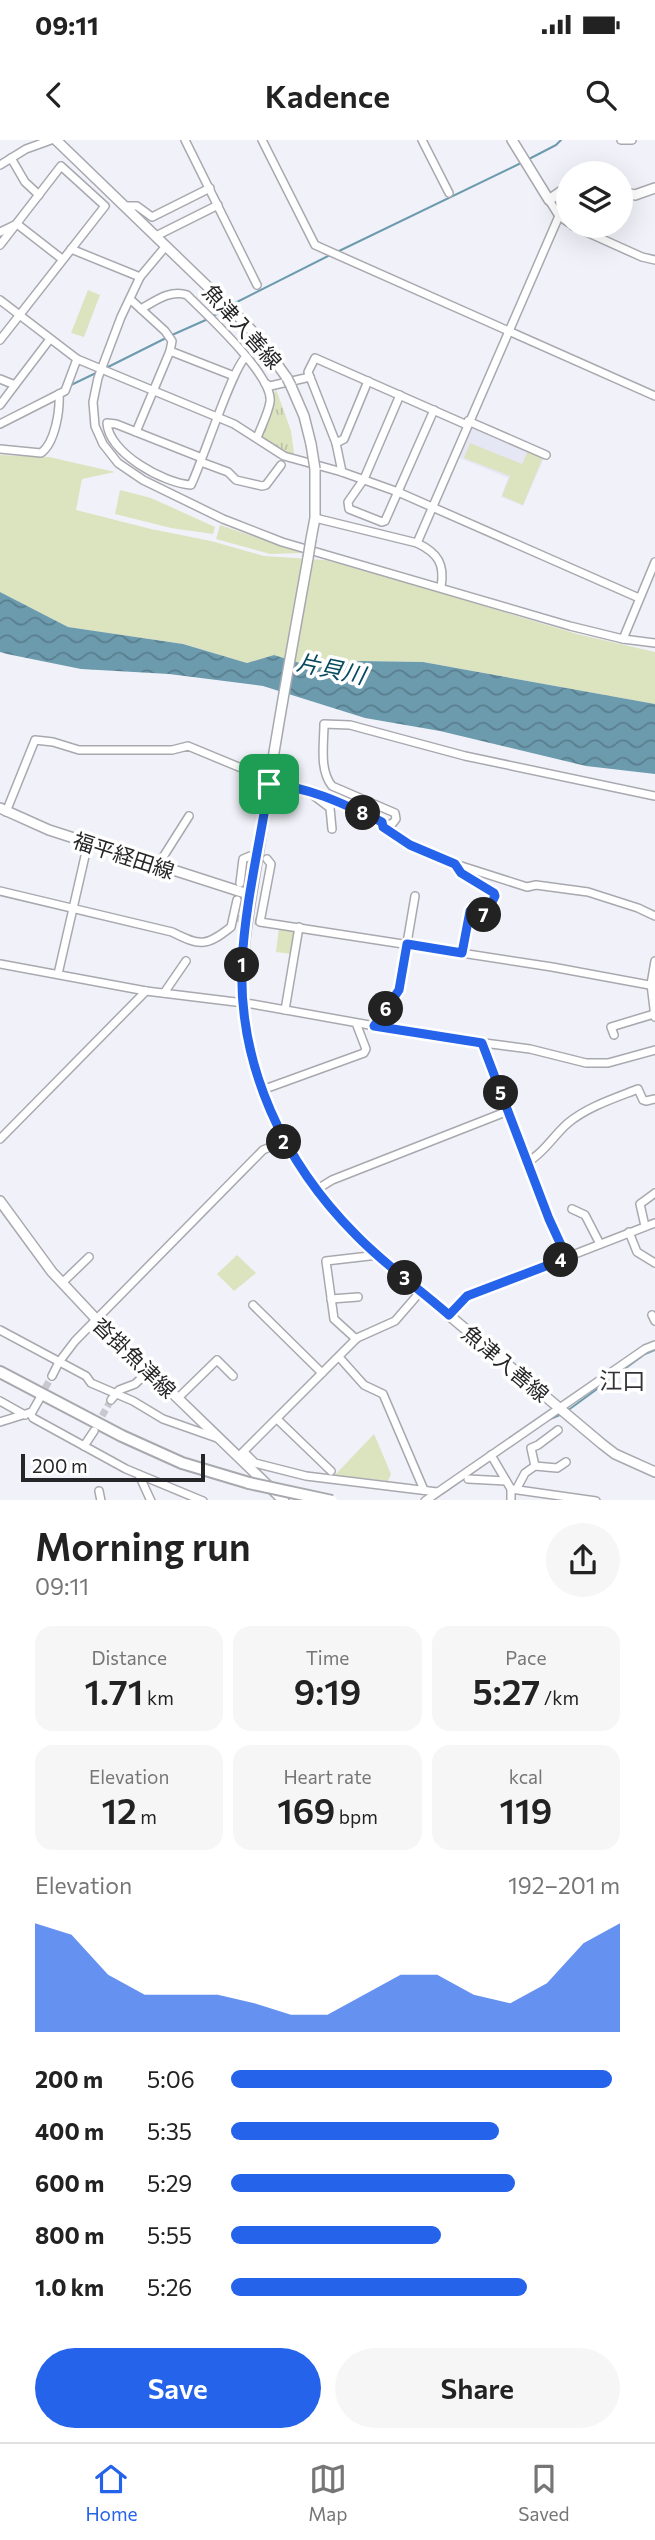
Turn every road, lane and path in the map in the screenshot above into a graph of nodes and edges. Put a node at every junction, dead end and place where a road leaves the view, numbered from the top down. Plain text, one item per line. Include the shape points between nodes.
1 (53, 140) edge
2 (186, 140) edge
3 (262, 140) edge
4 (422, 140) edge
5 (512, 140) edge
6 (621, 140) edge
7 (632, 140) edge
8 (12, 158) junction
9 (0, 165) edge
10 (210, 188) junction
11 (655, 188) edge
12 (449, 193) dead end
13 (39, 195) junction
14 (556, 195) edge
15 (633, 195) edge
16 (549, 200) junction
17 (218, 205) junction
18 (124, 206) junction
19 (556, 211) edge
20 (556, 223) edge
21 (17, 224) junction
22 (0, 232) edge
23 (156, 236) junction
24 (601, 238) edge
25 (0, 245) edge
26 (166, 246) junction
27 (71, 249) junction
28 (62, 258) junction
29 (655, 260) edge
30 (140, 277) junction
31 (257, 285) dead end
32 (130, 299) junction
33 (0, 300) edge
34 (141, 309) junction
35 (19, 314) junction
36 (508, 330) junction
37 (50, 339) junction
38 (0, 340) edge
39 (170, 351) junction
40 (246, 357) junction
41 (77, 359) junction
42 (100, 370) junction
43 (234, 376) junction
44 (310, 377) junction
45 (0, 379) edge
46 (368, 382) junction
47 (264, 383) junction
48 (15, 385) junction
49 (152, 391) junction
50 (59, 394) junction
51 (400, 395) junction
52 (655, 396) edge
53 (0, 405) edge
54 (434, 410) junction
55 (219, 419) junction
56 (468, 423) junction
57 (0, 424) edge
58 (136, 432) junction
59 (257, 438) junction
60 (337, 443) junction
61 (0, 449) edge
62 (546, 454) dead end
63 (201, 460) junction
64 (281, 465) dead end
65 (342, 472) junction
66 (363, 479) junction
67 (398, 492) junction
68 (431, 507) junction
69 (315, 519) junction
70 (417, 543) junction
71 (655, 562) edge
72 (441, 587) junction
73 (639, 598) junction
74 (623, 639) junction
75 (655, 643) edge
76 (269, 780) junction
77 (309, 792) junction
78 (655, 796) edge
79 (3, 810) edge
80 (189, 816) dead end
81 (382, 822) junction
82 (332, 829) dead end
83 (88, 843) junction
84 (250, 856) dead end
85 (267, 859) dead end
86 (455, 864) junction
87 (158, 865) junction
88 (240, 883) dead end
89 (0, 891) edge
90 (251, 895) junction
91 (415, 896) dead end
92 (237, 900) dead end
93 (73, 908) junction
94 (655, 916) edge
95 (299, 927) junction
96 (407, 944) junction
97 (462, 953) junction
98 (186, 961) dead end
99 (655, 961) edge
100 (0, 964) edge
101 (58, 974) junction
102 (653, 985) edge
103 (146, 991) junction
104 (164, 993) junction
105 (243, 1004) junction
106 (285, 1010) junction
107 (654, 1015) edge
108 (356, 1023) junction
109 (374, 1026) junction
110 (614, 1035) dead end
111 (482, 1043) junction
112 (655, 1050) edge
113 (262, 1090) junction
114 (655, 1099) edge
115 (508, 1111) junction
116 (0, 1139) edge
117 (284, 1141) junction
118 (528, 1162) junction
119 (316, 1190) junction
120 (655, 1193) edge
121 (0, 1201) edge
122 (572, 1209) dead end
123 (4, 1214) edge
124 (655, 1223) edge
125 (645, 1226) junction
126 (629, 1232) junction
127 (600, 1244) junction
128 (378, 1255) junction
129 (89, 1257) dead end
130 (567, 1258) junction
131 (655, 1263) edge
132 (62, 1283) junction
133 (421, 1291) junction
134 (358, 1297) dead end
135 (331, 1299) junction
136 (253, 1305) dead end
137 (449, 1315) junction
138 (97, 1321) junction
139 (0, 1330) edge
140 (356, 1339) junction
141 (655, 1345) edge
142 (339, 1357) junction
143 (59, 1362) junction
144 (150, 1370) junction
145 (0, 1372) edge
146 (322, 1373) junction
147 (52, 1376) tunnel mouth
148 (233, 1376) dead end
149 (113, 1396) junction
150 (40, 1398) tunnel mouth
151 (178, 1398) junction
152 (0, 1401) edge
153 (559, 1408) junction
154 (27, 1414) junction
155 (277, 1419) junction
156 (0, 1422) edge
157 (558, 1430) dead end
158 (94, 1432) tunnel mouth
159 (522, 1433) junction
160 (220, 1439) junction
161 (84, 1446) junction
162 (531, 1448) junction
163 (241, 1455) junction
164 (491, 1455) junction
165 (566, 1462) dead end
166 (535, 1466) junction
167 (331, 1471) dead end
168 (655, 1472) edge
169 (139, 1475) junction
170 (468, 1479) dead end
171 (511, 1486) junction
172 (424, 1490) junction
173 (99, 1491) dead end
174 (437, 1492) junction
175 (101, 1500) edge
176 (151, 1500) edge
177 (203, 1500) edge
178 (284, 1500) edge
179 (332, 1500) edge
180 (425, 1500) edge
181 (511, 1500) edge
182 (596, 1500) edge

1 - 8 street
1 - 18 main road, 魚津入善線
2 - 10 street
3 - 36 street via 315,245
4 - 12 street
5 - 16 main road
6 - 7 street
8 - 9 street
8 - 13 street via 25,182
10 - 17 street
10 - 18 street via 152,217 137,206
11 - 15 main road
13 - 21 street
13 - 27 street via 61,166 105,206
14 - 16 main road
16 - 19 street
17 - 23 street
17 - 31 street
18 - 23 main road, 魚津入善線
20 - 36 street
21 - 22 street
21 - 25 street
21 - 28 street
23 - 26 main road, 魚津入善線
24 - 29 street
26 - 30 street
26 - 69 main road, 魚津入善線, bridge via 236,313 289,382 311,444
27 - 28 street
27 - 30 street
28 - 35 street
30 - 32 street
32 - 34 street
32 - 42 street
33 - 35 street
34 - 39 street via 172,341
34 - 40 street via 172,293 187,296
35 - 37 street
35 - 38 street
36 - 52 street
36 - 56 street
37 - 41 street
37 - 48 street
39 - 43 street
39 - 49 street
40 - 43 street
40 - 47 street
41 - 42 street
41 - 50 street via 65,391
42 - 49 street
42 - 72 street via 93,402 95,426 118,463 143,480 251,531
43 - 55 street
44 - 46 street via 315,358
44 - 47 street via 270,386
44 - 60 street
45 - 48 street
46 - 51 street
46 - 60 street via 344,439
47 - 59 street via 270,401
48 - 53 street
49 - 55 street
49 - 58 street
50 - 57 street
50 - 61 street via 60,407 47,448 41,453
51 - 54 street
51 - 66 street
54 - 56 street
54 - 67 street
55 - 59 street
55 - 63 street
56 - 62 street
56 - 68 street
58 - 63 street
58 - 63 street via 107,423 124,455 180,484 191,485
59 - 65 street via 284,457
60 - 65 street
63 - 64 street via 236,480 262,486
65 - 66 street
66 - 67 street
66 - 67 street via 348,502 349,509 382,522
67 - 68 street
68 - 70 street
68 - 73 street
69 - 70 street
69 - 76 main road, 魚津入善線, bridge
70 - 72 street via 439,558 444,573
71 - 73 street
72 - 74 street
73 - 74 street
74 - 75 street
76 - 77 street
76 - 79 street via 188,746 79,750 35,740
76 - 90 main road, 魚津入善線
77 - 81 street
77 - 82 street via 330,808
78 - 81 street via 465,756 350,725 324,724 328,781 395,813 393,823
79 - 83 main road, 福平経田線
80 - 87 street
81 - 86 street via 395,838
83 - 87 main road, 福平経田線
83 - 93 street
84 - 88 street via 243,859
85 - 95 street via 271,863 260,922
86 - 94 street via 527,887 588,892
86 - 97 street via 495,896 485,916 470,911
87 - 90 main road, 福平経田線
89 - 93 street
90 - 105 main road, 魚津入善線 via 242,963
91 - 96 street
92 - 93 street via 231,927 206,942 194,943 172,932
93 - 101 street
95 - 96 street
95 - 106 street
96 - 97 street
96 - 109 street via 399,990
97 - 102 street
98 - 104 street
99 - 102 street
100 - 101 street
101 - 103 street
102 - 107 street
103 - 104 street
103 - 116 street
104 - 105 street
105 - 106 street
105 - 113 main road, 魚津入善線
106 - 108 street
107 - 110 street via 611,1027
108 - 109 street
108 - 113 street via 364,1053
109 - 111 street
111 - 112 street via 586,1063 608,1063
111 - 115 street
113 - 117 main road, 魚津入善線
114 - 118 street via 643,1100 638,1088 602,1103 569,1122
115 - 118 street
115 - 119 street
117 - 119 main road, 魚津入善線
117 - 138 street via 263,1150
118 - 130 street
119 - 128 main road, 魚津入善線
120 - 125 street via 640,1204
121 - 123 main road, 沓掛魚津線
122 - 127 street via 585,1215
123 - 132 main road, 沓掛魚津線
124 - 125 street
125 - 126 street
126 - 127 street
126 - 131 street via 635,1249
127 - 130 street
128 - 133 main road, 魚津入善線
128 - 135 street via 326,1261
129 - 132 street
130 - 137 street via 467,1296
132 - 138 main road, 沓掛魚津線
133 - 137 main road, 魚津入善線
133 - 140 street via 395,1321
134 - 135 street
135 - 140 street via 334,1319
136 - 146 street
137 - 153 main road, 魚津入善線
138 - 143 street
138 - 144 main road, 沓掛魚津線
139 - 143 street
140 - 142 street
141 - 153 street
142 - 146 street
142 - 172 street via 364,1385 383,1394
143 - 147 street
143 - 149 street
144 - 149 street
144 - 151 main road, 沓掛魚津線
145 - 179 highway, bridge via 182,1463 248,1483
146 - 155 street
148 - 151 street via 217,1360
149 - 160 street
150 - 154 street
151 - 160 main road, 沓掛魚津線
152 - 154 street
153 - 159 street
153 - 168 main road, 魚津入善線 via 615,1454
154 - 156 street
154 - 161 street
155 - 163 street
155 - 167 street
157 - 162 street
158 - 161 street
159 - 162 street
159 - 164 street
160 - 163 main road, 沓掛魚津線
161 - 169 street
162 - 166 street
163 - 172 street via 306,1476
163 - 178 main road, 沓掛魚津線
164 - 171 street
164 - 174 street
165 - 166 street via 557,1468
166 - 171 street
169 - 176 street
169 - 177 street
170 - 171 street
171 - 181 street
171 - 182 street
172 - 174 street
173 - 175 street
174 - 180 street

